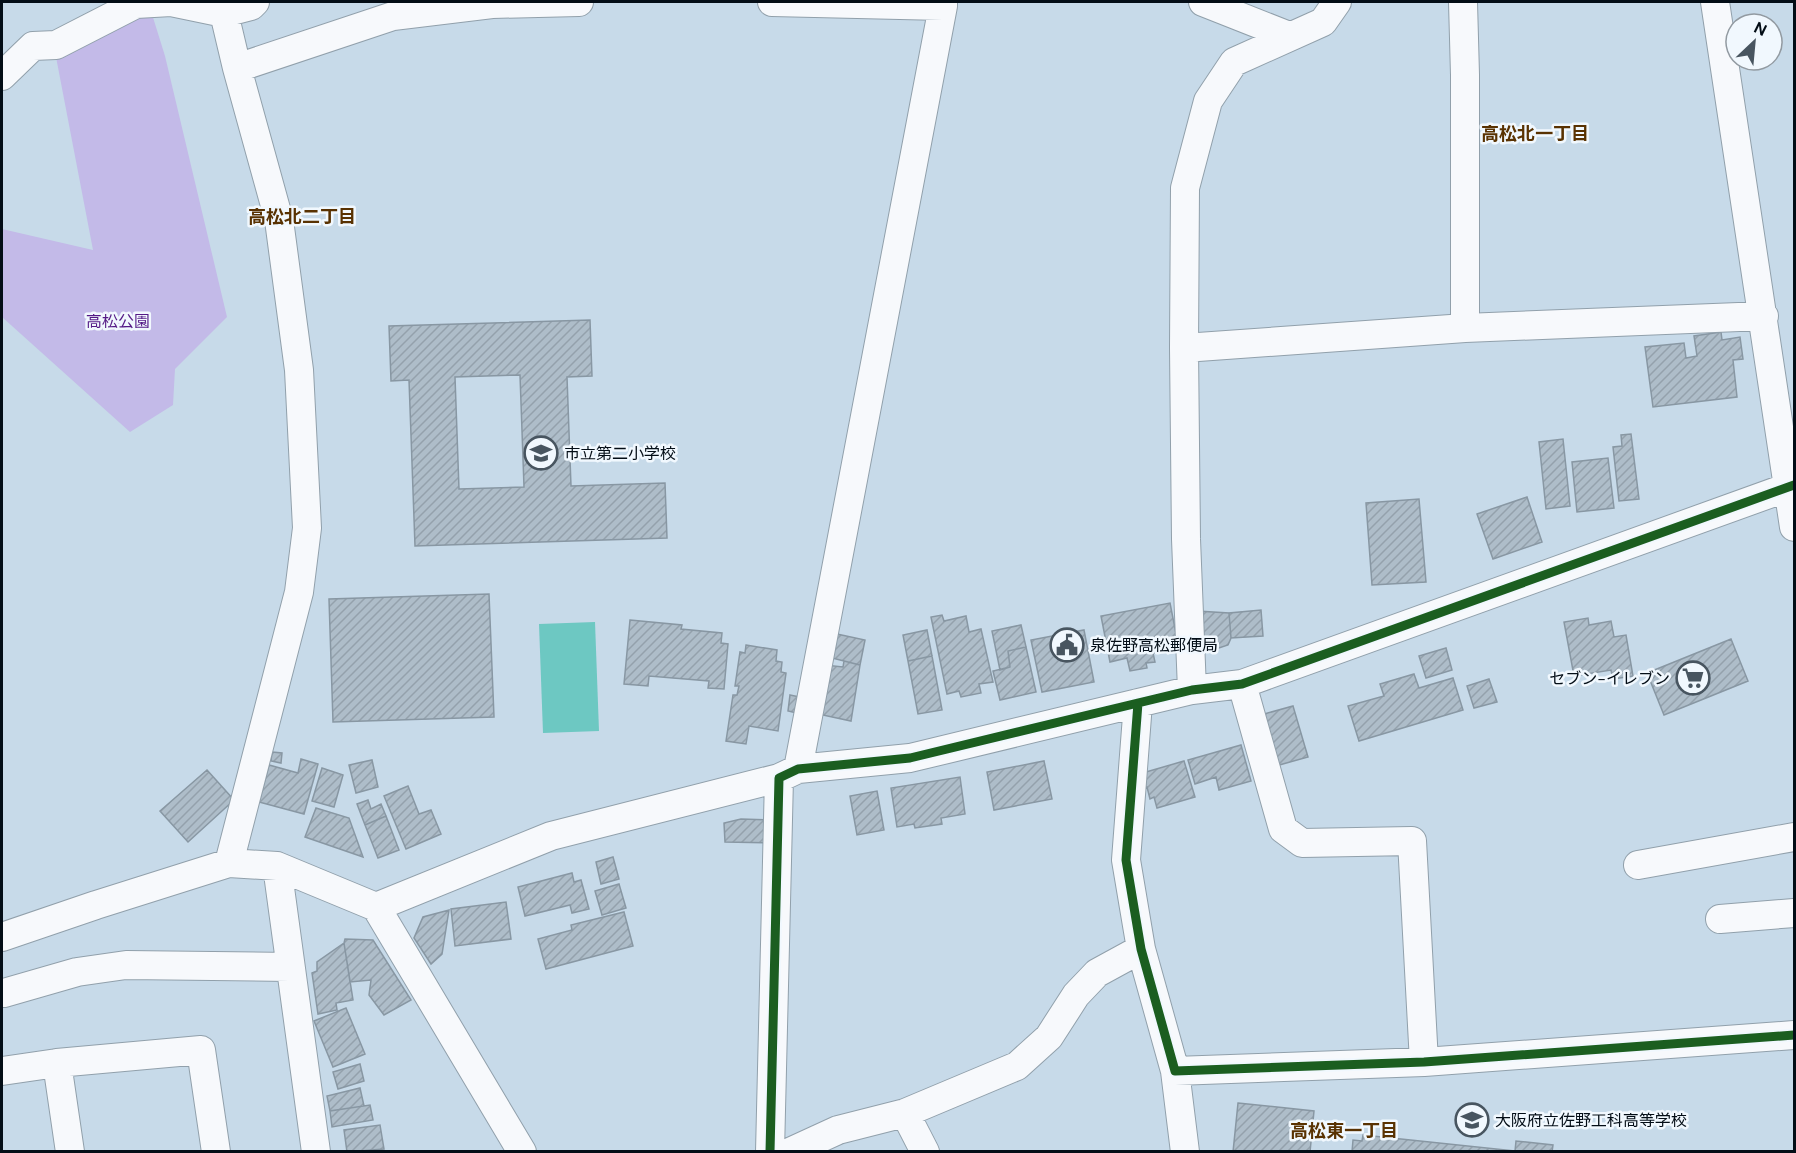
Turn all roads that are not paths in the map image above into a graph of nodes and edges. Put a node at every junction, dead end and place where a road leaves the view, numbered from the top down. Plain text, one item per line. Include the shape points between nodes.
1 (255, 2) edge
2 (579, 2) edge
3 (772, 2) edge
4 (1203, 2) edge
5 (1337, 2) edge
6 (1463, 2) edge
7 (1715, 2) edge
8 (943, 4) edge
9 (224, 13) junction
10 (1289, 36) junction
11 (237, 68) junction
12 (2, 76) edge
13 (1764, 316) junction
14 (1465, 328) junction
15 (1184, 348) junction
16 (1791, 485) edge
17 (1794, 527) edge
18 (1242, 684) junction
19 (1192, 690) junction
20 (1138, 704) junction
21 (789, 773) junction
22 (1794, 837) edge
23 (229, 863) junction
24 (1638, 865) dead end
25 (277, 866) junction
26 (376, 907) junction
27 (1794, 913) edge
28 (1720, 919) dead end
29 (2, 937) edge
30 (1141, 949) junction
31 (290, 967) junction
32 (4, 993) dead end
33 (1794, 1035) edge
34 (1424, 1062) junction
35 (57, 1063) junction
36 (2, 1071) edge
37 (1175, 1071) junction
38 (905, 1113) junction
39 (70, 1152) edge
40 (216, 1152) edge
41 (316, 1152) edge
42 (522, 1152) edge
43 (770, 1152) edge
44 (790, 1152) edge
45 (925, 1152) edge
46 (1185, 1152) edge

1 - 9 street
2 - 11 street via 492,4 393,16
3 - 8 street
4 - 10 street
5 - 10 street via 1323,22
6 - 14 street
7 - 13 street
8 - 21 street
9 - 11 street
9 - 12 street via 171,2 136,4 56,45 33,46
10 - 15 street via 1234,62 1208,101 1185,188
11 - 23 street via 279,220 299,370 307,528 299,592
13 - 14 street
13 - 16 street
14 - 15 street
15 - 19 street
16 - 17 street
16 - 18 street
18 - 19 street
18 - 34 street via 1283,829 1302,843 1412,841
19 - 20 street
20 - 21 street via 910,758
20 - 30 street via 1126,860
21 - 26 street via 551,836
21 - 43 street
22 - 24 street
23 - 25 street
23 - 29 street
25 - 26 street
25 - 31 street
26 - 42 street
27 - 28 street
30 - 37 street
30 - 38 street via 1097,974 1076,995 1049,1037 1017,1066
31 - 32 street via 126,965 77,972
31 - 41 street
33 - 34 street
34 - 37 street
35 - 36 street
35 - 39 street
35 - 40 street via 201,1050
37 - 46 street
38 - 44 street via 838,1130
38 - 45 street

